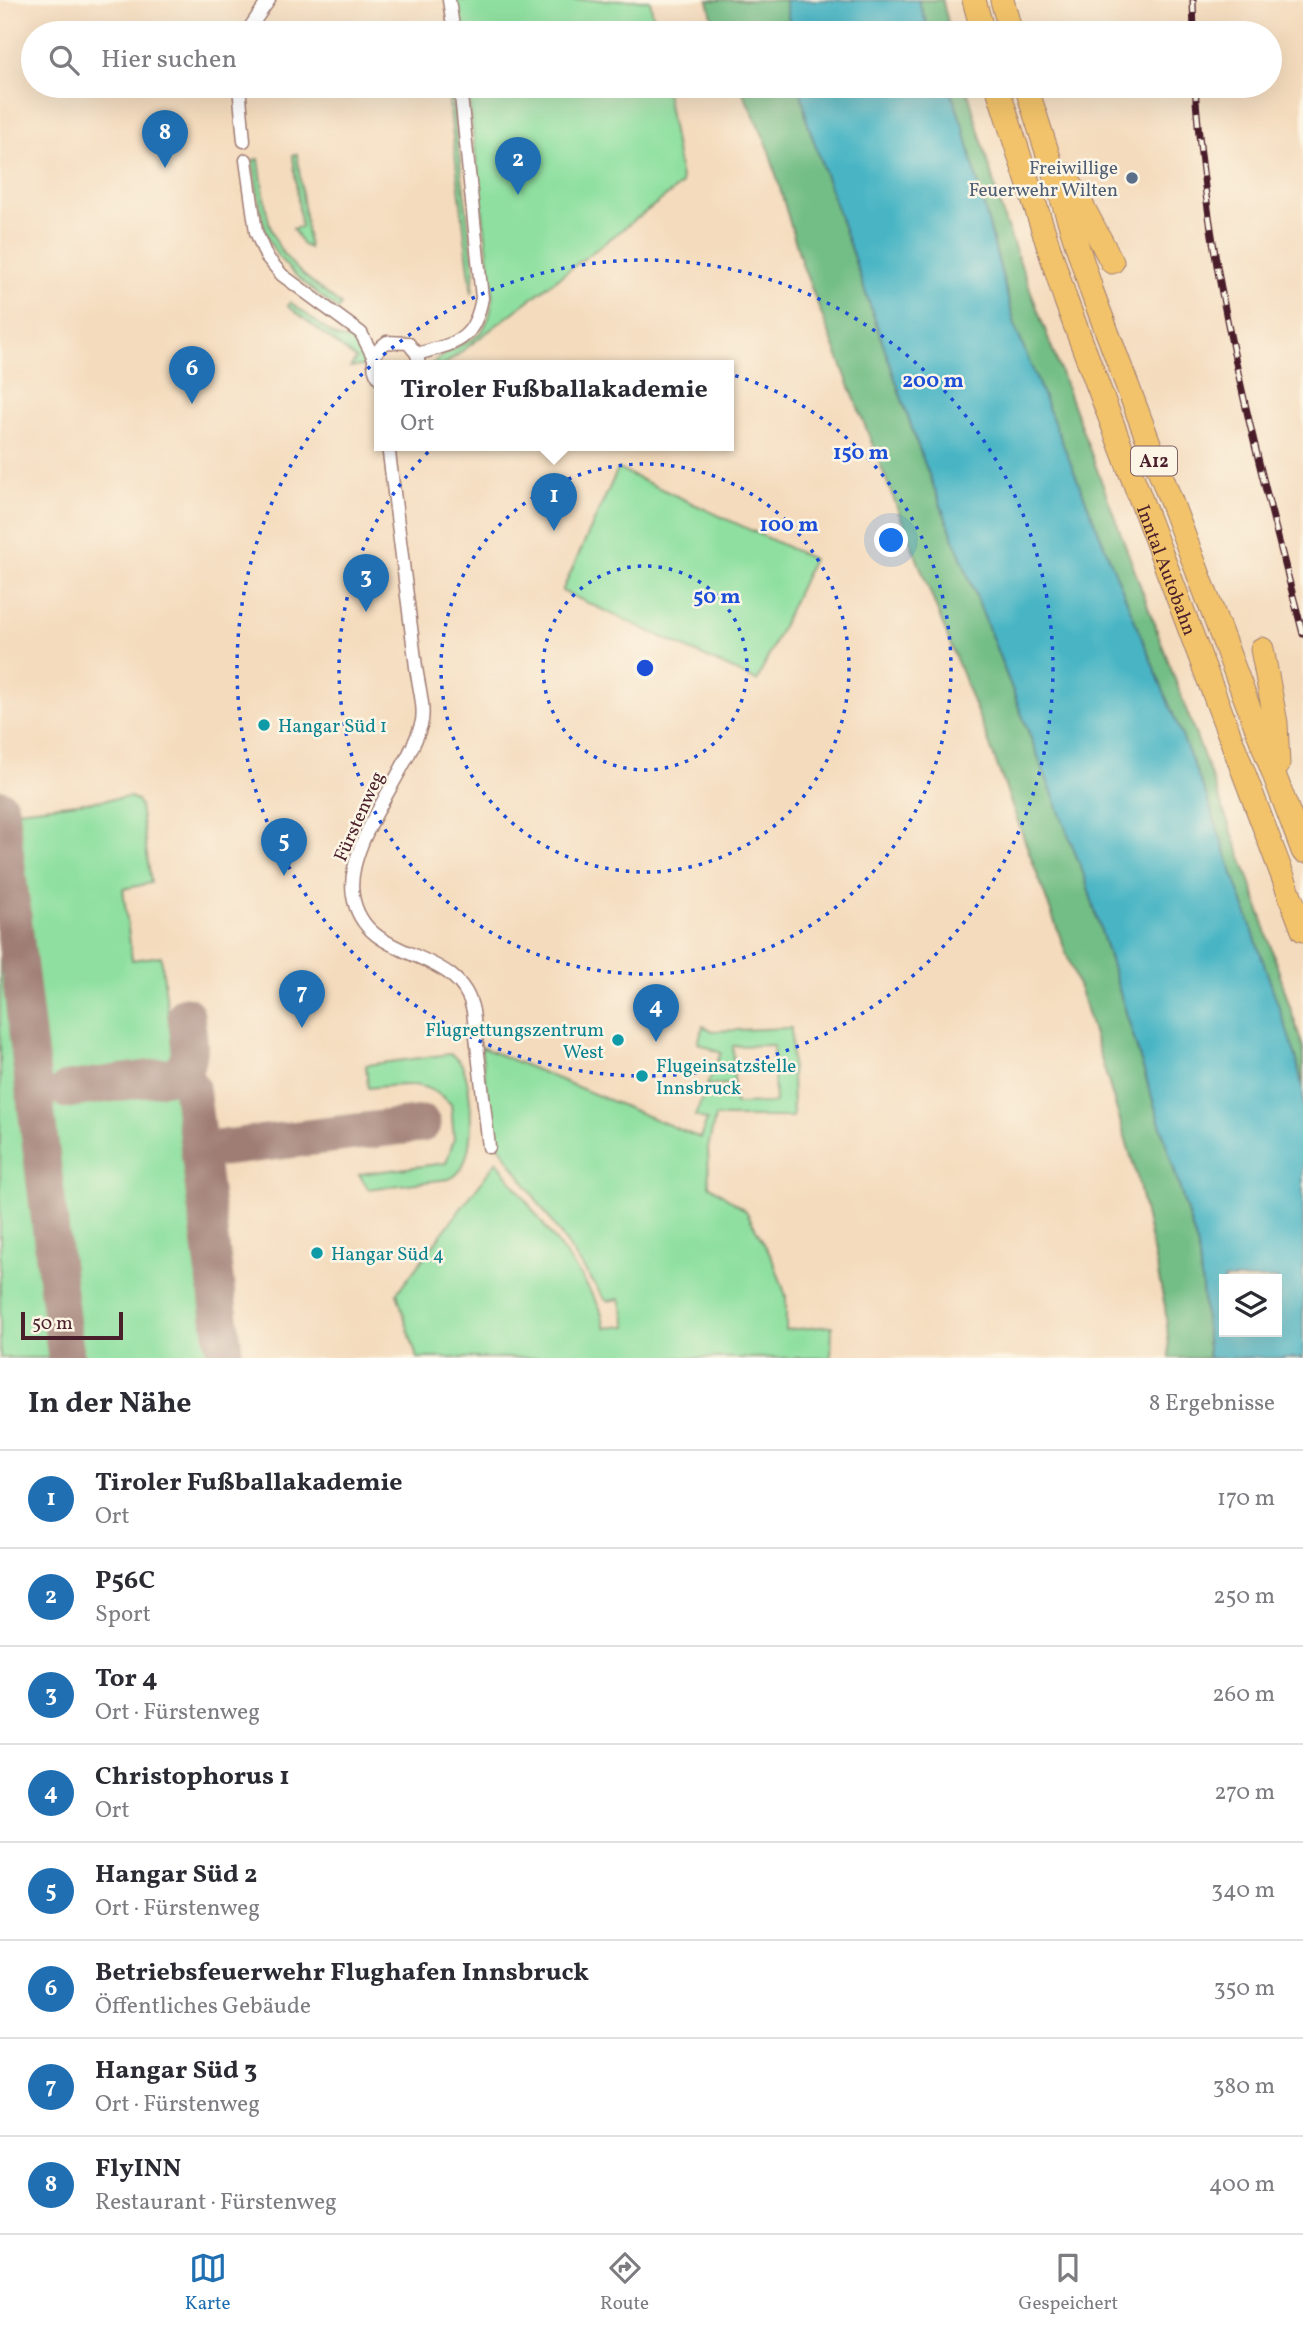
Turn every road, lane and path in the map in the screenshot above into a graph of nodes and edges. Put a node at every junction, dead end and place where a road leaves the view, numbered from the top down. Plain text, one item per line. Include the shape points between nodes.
1 (269, 0) edge
2 (449, 0) edge
3 (974, 0) edge
4 (1002, 0) edge
5 (254, 21) edge
6 (452, 21) edge
7 (980, 21) edge
8 (1008, 21) edge
9 (240, 98) edge
10 (461, 98) edge
11 (1001, 98) edge
12 (1029, 98) edge
13 (1038, 131) junction
14 (244, 141) dead end
15 (246, 160) dead end
16 (1112, 262) dead end
17 (374, 358) joint
18 (418, 360) edge
19 (389, 451) edge
20 (1262, 649) dead end
21 (1280, 788) junction
22 (1303, 851) edge
23 (1303, 930) edge
24 (489, 1147) dead end

1 - 5 street
2 - 6 street
3 - 7 highway
4 - 8 highway
9 - 14 street
10 - 18 street via 482,298 468,334
11 - 23 highway, Inntal Autobahn / A12 via 1066,300
12 - 13 highway, Inntal Autobahn / A12
13 - 16 highway via 1059,161
13 - 21 highway, Inntal Autobahn / A12 via 1106,332
15 - 17 street via 256,232 266,256 282,275 361,333
17 - 18 street via 381,346 393,340 408,343
19 - 24 street, Fürstenweg via 422,723 355,861 352,892 369,932 449,973 468,997
20 - 21 highway via 1276,723
21 - 22 highway, Inntal Autobahn / A12

